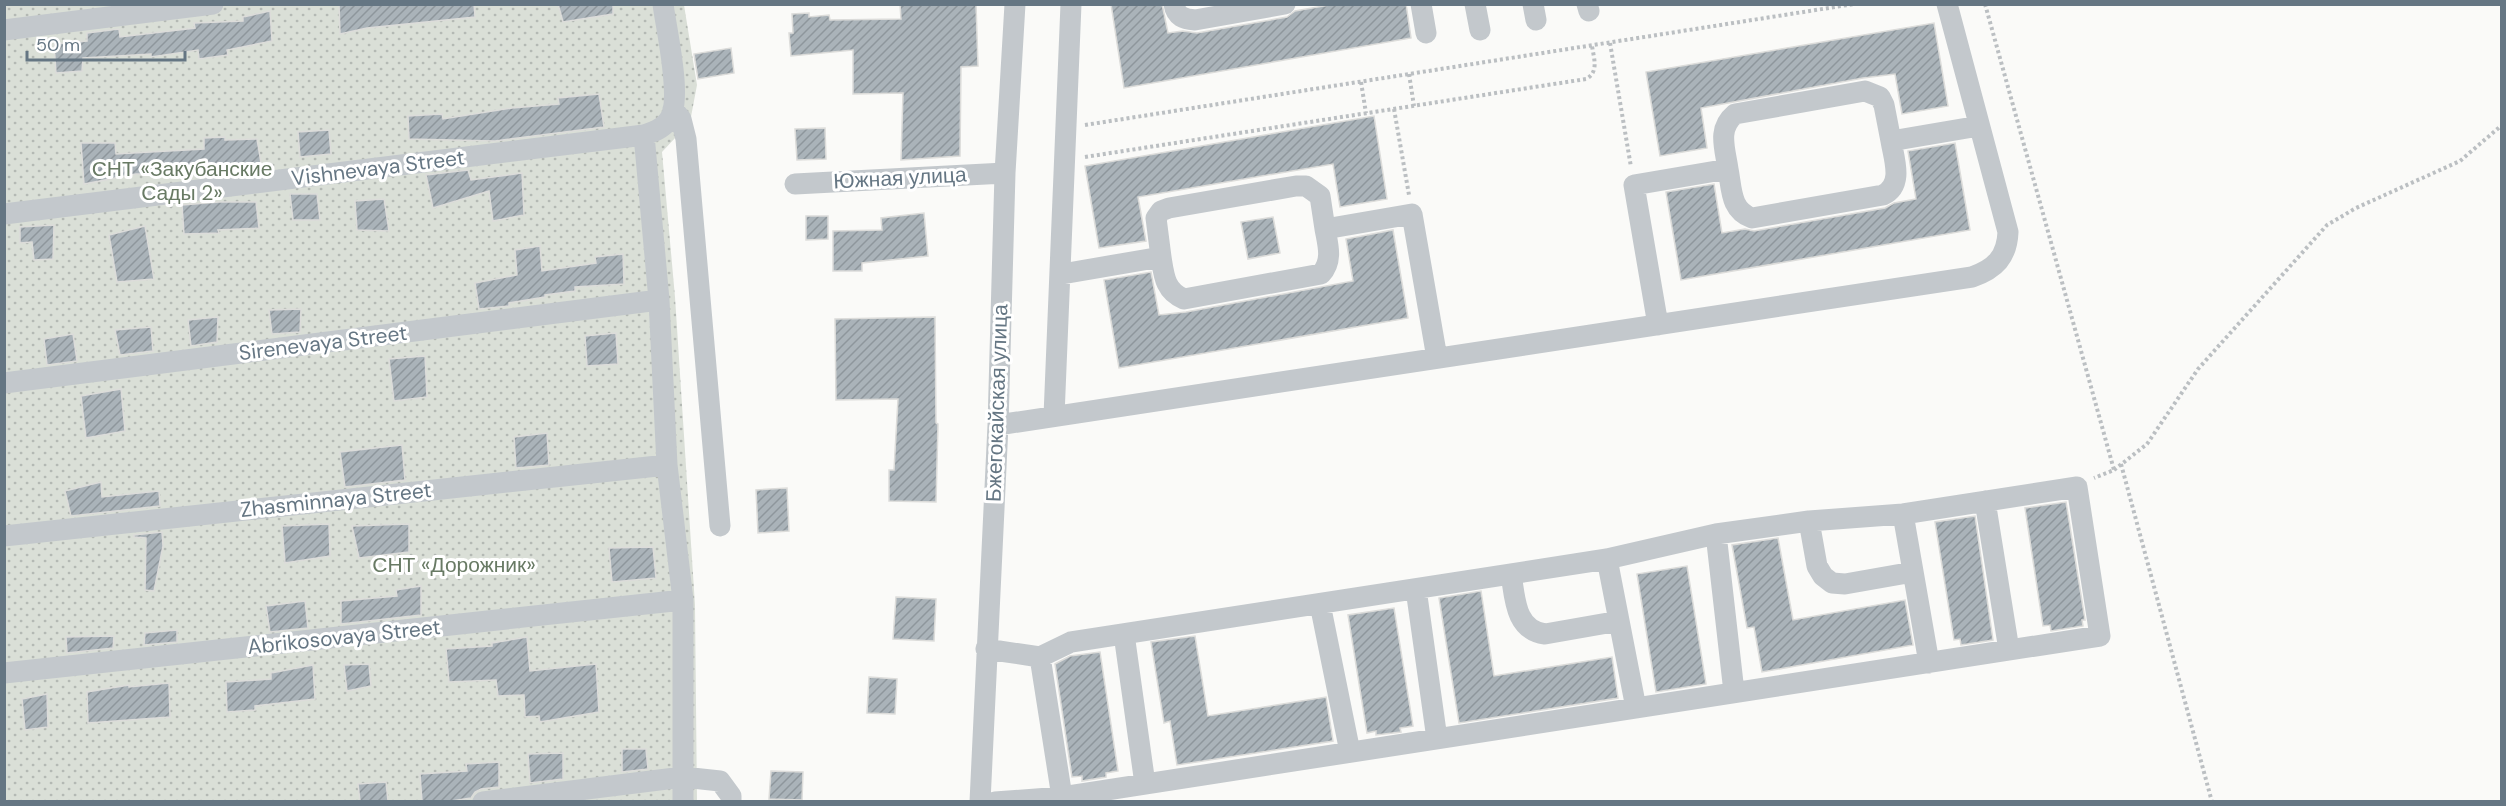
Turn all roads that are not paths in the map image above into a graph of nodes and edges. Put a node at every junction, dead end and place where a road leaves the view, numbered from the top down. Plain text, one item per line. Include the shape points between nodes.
1 (213, 4) edge
2 (663, 4) edge
3 (1015, 4) edge
4 (1071, 4) edge
5 (1174, 4) edge
6 (1285, 4) edge
7 (1421, 4) edge
8 (1475, 4) edge
9 (1947, 4) edge
10 (4, 30) edge
11 (1480, 30) dead end
12 (1426, 33) dead end
13 (673, 109) junction
14 (1979, 126) junction
15 (644, 135) junction
16 (1891, 141) junction
17 (1728, 169) junction
18 (1005, 173) junction
19 (795, 184) dead end
20 (4, 214) edge
21 (1325, 229) junction
22 (1161, 257) junction
23 (1062, 274) junction
24 (650, 301) junction
25 (1658, 325) junction
26 (1437, 358) junction
27 (4, 383) edge
28 (1054, 416) junction
29 (998, 425) junction
30 (667, 465) junction
31 (1985, 501) junction
32 (1903, 514) junction
33 (1809, 521) junction
34 (720, 525) dead end
35 (1716, 534) junction
36 (4, 536) edge
37 (1607, 559) junction
38 (1913, 572) junction
39 (1511, 574) junction
40 (1416, 589) junction
41 (683, 600) junction
42 (1320, 604) junction
43 (1619, 621) junction
44 (1124, 634) junction
45 (986, 649) junction
46 (2009, 650) junction
47 (1040, 657) junction
48 (1929, 663) junction
49 (4, 674) edge
50 (1734, 692) junction
51 (1636, 708) junction
52 (1437, 739) junction
53 (1350, 752) junction
54 (683, 777) junction
55 (1145, 784) junction
56 (1062, 797) junction
57 (483, 801) edge
58 (683, 801) edge
59 (731, 801) edge
60 (980, 801) edge
61 (995, 801) edge

1 - 10 street
2 - 13 street via 676,94
3 - 18 street, Бжегокайская улица
4 - 23 street
5 - 6 street via 1178,15 1195,20
7 - 12 street
8 - 11 street
9 - 14 street
13 - 15 street via 670,120 660,129
13 - 34 street via 681,119 686,139
14 - 16 street
14 - 25 street via 2007,232 2005,252 1988,271 1972,277
15 - 20 street, Vishnevaya Street
15 - 24 street
16 - 17 street via 1896,174 1890,191 1752,218 1738,210 1734,202
16 - 17 street via 1880,97 1865,91 1735,114 1727,120 1722,133
17 - 25 street via 1634,185
18 - 19 street, Южная улица
18 - 29 street, Бжегокайская улица
21 - 22 street via 1329,252 1327,267 1321,274 1184,299 1169,290
21 - 22 street via 1320,196 1306,186 1296,186 1161,211 1156,218
21 - 26 street via 1412,214
22 - 23 street
23 - 28 street
24 - 27 street, Sirenevaya Street
24 - 30 street
25 - 26 street
26 - 28 street
28 - 29 street
29 - 45 street, Бжегокайская улица
30 - 36 street, Zhasminnaya Street
30 - 41 street
31 - 32 street
31 - 46 street
31 - 46 street via 2077,487 2100,636
32 - 33 street
32 - 38 street
33 - 35 street
33 - 38 street via 1817,566 1832,583
35 - 37 street
35 - 50 street
37 - 39 street
37 - 43 street
38 - 48 street
39 - 40 street
39 - 43 street via 1519,615 1535,633
40 - 42 street
40 - 52 street
41 - 49 street, Abrikosovaya Street
41 - 54 street
42 - 44 street
42 - 53 street
43 - 51 street
44 - 47 street via 1071,642
44 - 55 street
45 - 47 street
45 - 60 street, Бжегокайская улица
46 - 48 street
47 - 56 street
48 - 50 street
50 - 51 street
51 - 52 street
52 - 53 street
53 - 55 street
54 - 57 street
54 - 58 street
54 - 59 street via 720,781
55 - 56 street
56 - 61 street

